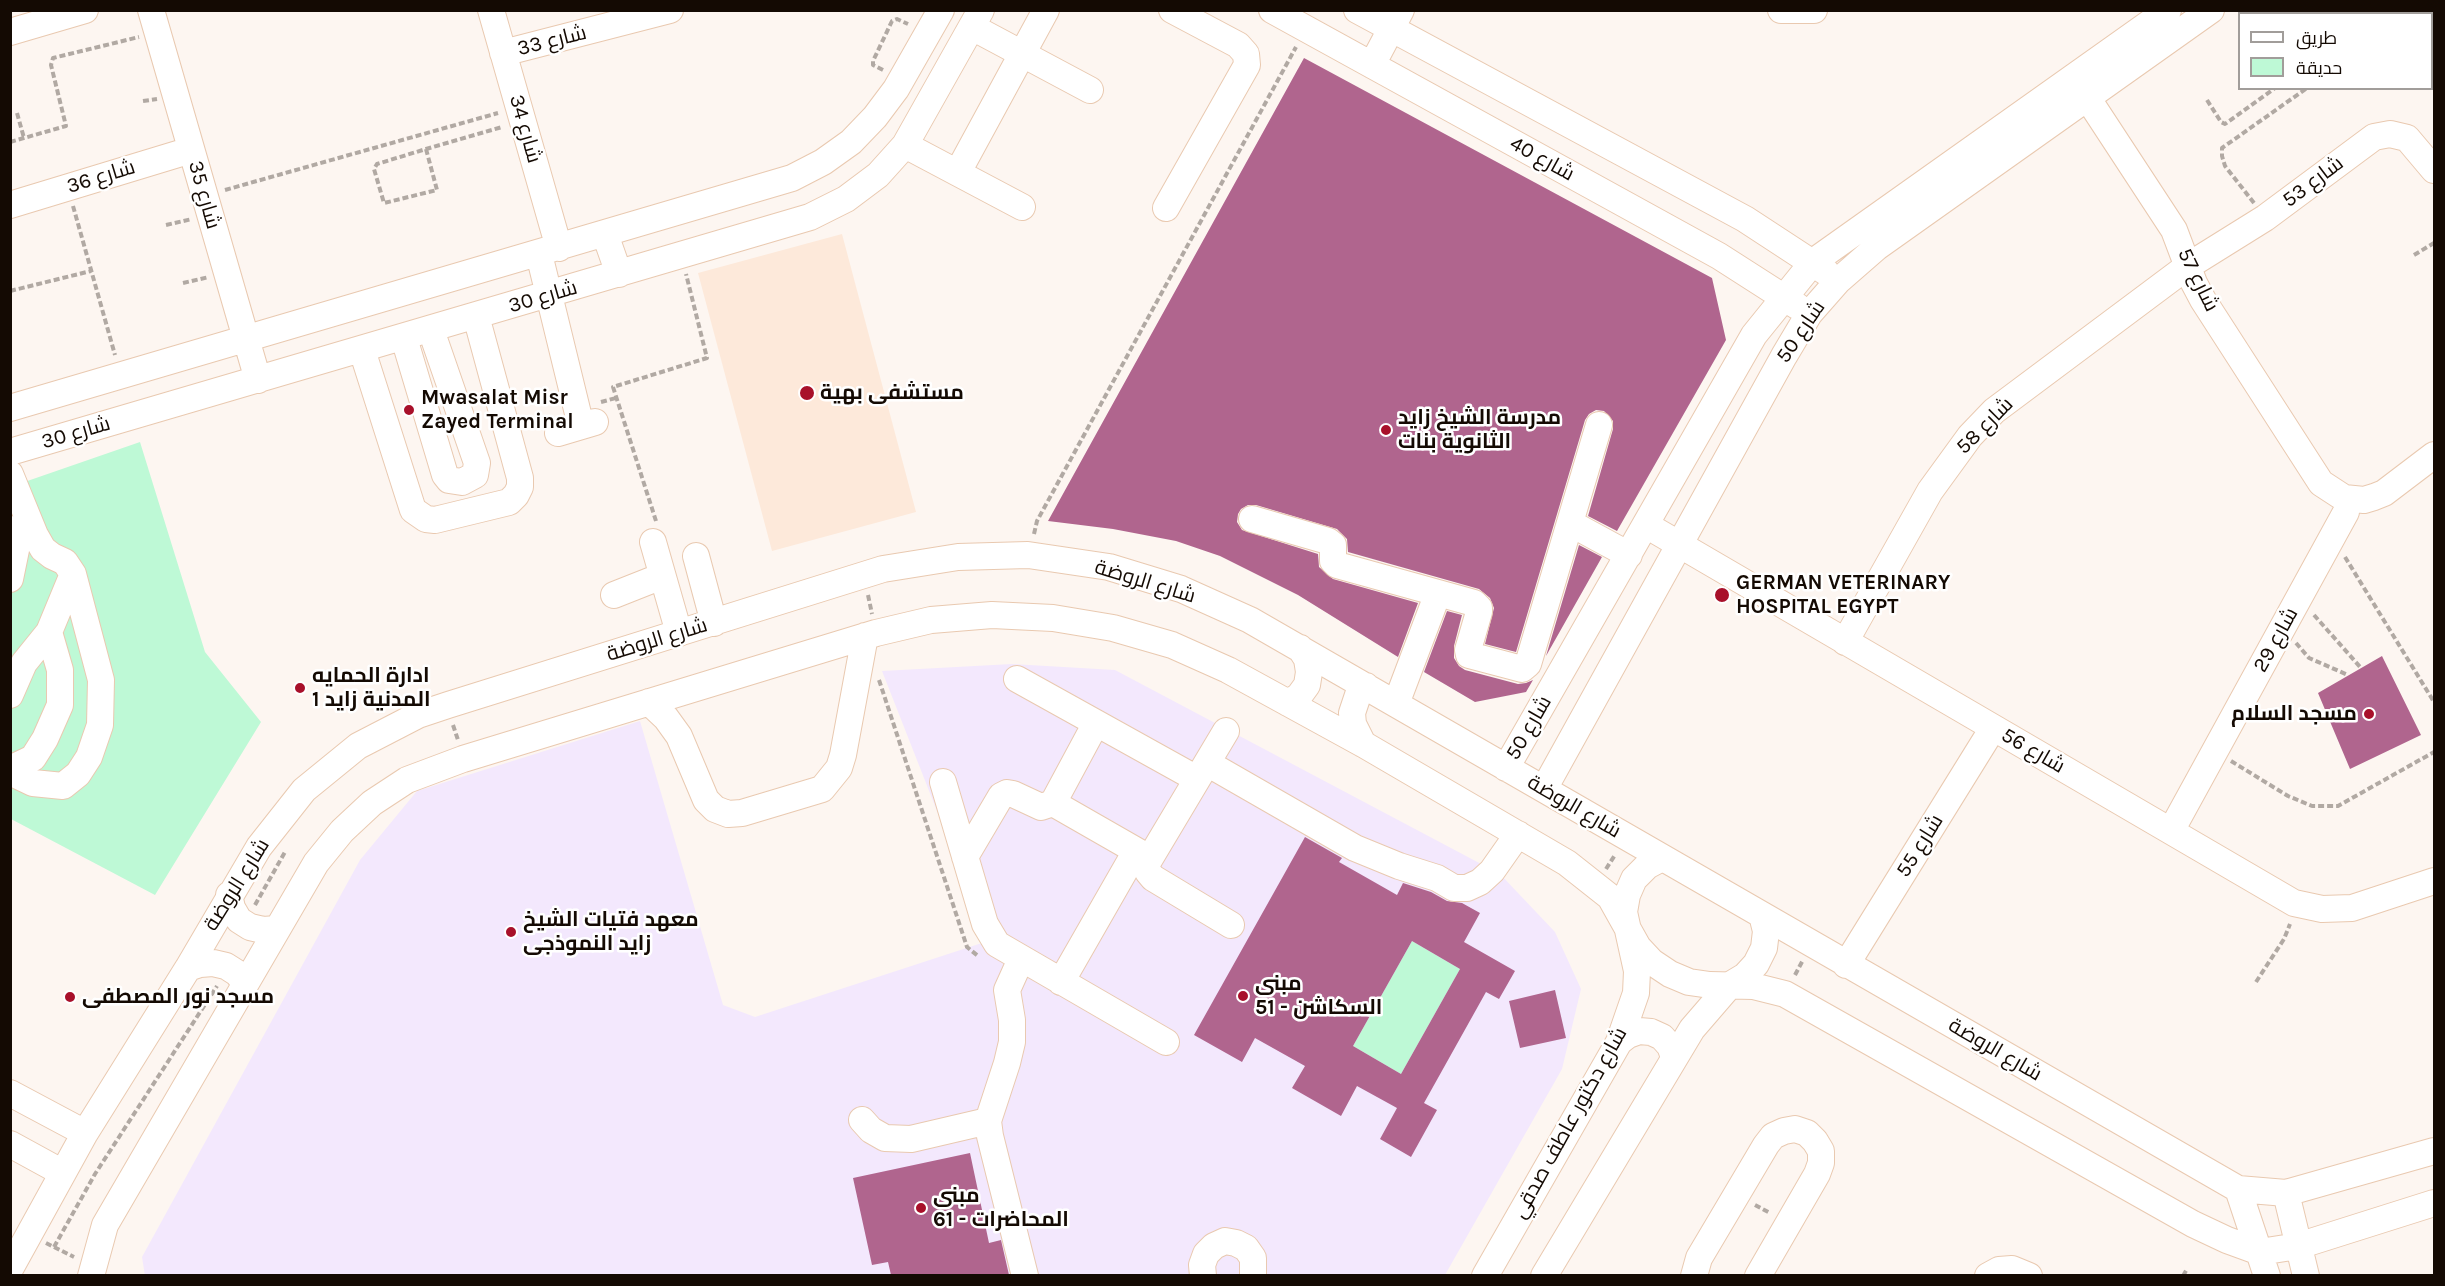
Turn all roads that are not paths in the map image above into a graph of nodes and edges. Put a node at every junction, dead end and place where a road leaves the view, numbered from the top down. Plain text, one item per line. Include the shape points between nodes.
1 (85, 10) edge
2 (491, 10) edge
3 (670, 10) edge
4 (1046, 10) edge
5 (1172, 10) edge
6 (1272, 10) edge
7 (1357, 10) edge
8 (1781, 10) edge
9 (1814, 10) edge
10 (2169, 10) edge
11 (2211, 10) edge
12 (48, 16) edge
13 (977, 19) edge
14 (1396, 20) edge
15 (934, 21) edge
16 (154, 22) edge
17 (10, 32) edge
18 (503, 53) junction
19 (1023, 53) junction
20 (1372, 65) junction
21 (2074, 77) junction
22 (1090, 90) dead end
23 (2088, 98) junction
24 (905, 145) junction
25 (191, 150) junction
26 (2434, 170) edge
27 (958, 172) junction
28 (10, 205) edge
29 (1022, 207) dead end
30 (1166, 208) dead end
31 (605, 234) junction
32 (549, 251) junction
33 (1813, 262) junction
34 (2188, 266) junction
35 (619, 274) junction
36 (1838, 281) junction
37 (550, 295) junction
38 (1784, 297) junction
39 (1809, 314) junction
40 (476, 316) junction
41 (431, 330) junction
42 (245, 338) junction
43 (404, 338) junction
44 (362, 350) junction
45 (448, 379) junction
46 (258, 380) junction
47 (419, 389) junction
48 (10, 408) edge
49 (1599, 425) dead end
50 (578, 427) dead end
51 (10, 452) edge
52 (2434, 455) edge
53 (2434, 467) edge
54 (10, 474) edge
55 (2321, 483) junction
56 (2346, 512) junction
57 (1252, 519) dead end
58 (1570, 523) junction
59 (1647, 525) junction
60 (10, 529) edge
61 (652, 542) road end
62 (1679, 544) junction
63 (1629, 555) junction
64 (696, 556) dead end
65 (73, 574) junction
66 (662, 576) junction
67 (10, 579) edge
68 (1438, 593) junction
69 (614, 596) dead end
70 (714, 622) junction
71 (50, 632) junction
72 (679, 633) junction
73 (871, 634) junction
74 (1845, 642) junction
75 (1300, 648) junction
76 (1017, 679) dead end
77 (1366, 686) junction
78 (60, 689) junction
79 (10, 695) edge
80 (650, 702) junction
81 (1288, 703) junction
82 (1396, 704) junction
83 (1096, 723) junction
84 (100, 725) junction
85 (1993, 728) junction
86 (1226, 731) dead end
87 (1363, 744) junction
88 (1506, 768) junction
89 (10, 771) edge
90 (1202, 771) junction
91 (943, 782) dead end
92 (1544, 789) junction
93 (1053, 802) junction
94 (1510, 830) junction
95 (2171, 831) junction
96 (1143, 855) junction
97 (965, 857) junction
98 (1662, 858) junction
99 (2434, 881) edge
100 (229, 896) junction
101 (1762, 915) junction
102 (1232, 925) dead end
103 (277, 929) junction
104 (1626, 930) junction
105 (1021, 959) junction
106 (1846, 965) junction
107 (188, 968) junction
108 (1061, 982) junction
109 (245, 983) junction
110 (1730, 985) junction
111 (1166, 1042) dead end
112 (1619, 1042) junction
113 (1674, 1057) junction
114 (10, 1093) edge
115 (862, 1120) dead end
116 (988, 1121) junction
117 (85, 1133) junction
118 (10, 1144) edge
119 (2434, 1151) edge
120 (63, 1173) junction
121 (2238, 1189) junction
122 (2286, 1193) junction
123 (2434, 1203) edge
124 (2298, 1246) junction
125 (2264, 1264) edge
126 (10, 1269) edge
127 (92, 1270) edge
128 (1258, 1273) edge
129 (1025, 1275) edge
130 (1203, 1275) edge
131 (1485, 1275) edge
132 (1544, 1275) edge
133 (1694, 1275) edge
134 (1758, 1275) edge
135 (1988, 1275) edge
136 (2029, 1275) edge
137 (2306, 1275) edge

1 - 12 street
2 - 18 street, شارع 34
3 - 18 street, شارع 33
4 - 19 street
5 - 30 street via 1238,45 1246,54 1247,65
6 - 20 street, شارع 40
7 - 14 street, شارع 40
8 - 9 street
10 - 21 street, شارع 50
11 - 23 street, شارع 50
12 - 17 street
13 - 19 street
13 - 24 street, شارع 30
14 - 20 street
14 - 33 street, شارع 40 via 1745,219
15 - 31 street, شارع 30 via 875,117 851,142 812,168 792,178
16 - 25 street, شارع 35
18 - 32 street, شارع 34 via 521,114
19 - 22 street
19 - 27 street
20 - 38 street, شارع 40 via 1719,256
21 - 23 street, شارع 57
21 - 33 street, شارع 50
23 - 34 street, شارع 57 via 2174,230
23 - 36 street, شارع 50 via 1878,247
24 - 27 street
24 - 35 street, شارع 30 via 878,175 846,199 810,217
25 - 28 street, شارع 36
25 - 42 street, شارع 35
26 - 34 street, شارع 53 via 2407,138 2390,134 2374,137 2265,218
27 - 29 street
31 - 32 street, شارع 30
31 - 35 street
32 - 37 street, شارع 34
32 - 42 street, شارع 30
33 - 36 street, شارع 40
33 - 38 street, شارع 50
34 - 55 street, شارع 57 via 2203,300
34 - 74 street, شارع 58 via 2003,404 1970,435 1930,491
35 - 37 street, شارع 30
36 - 39 street, شارع 50
37 - 40 street, شارع 30
37 - 50 street, شارع 34
38 - 39 street, شارع 40
38 - 59 street, شارع 50 via 1754,335
39 - 62 street, شارع 50
40 - 41 street, شارع 30
40 - 44 street via 520,478 520,487 509,502 435,520 413,510
41 - 43 street, شارع 30
41 - 45 street
42 - 46 street, شارع 35
42 - 48 street, شارع 30
43 - 44 street, شارع 30
43 - 47 street
44 - 46 street, شارع 30
45 - 47 street
45 - 47 street via 477,464 475,475 462,482 449,480 445,475
46 - 51 street, شارع 30
49 - 58 street
52 - 55 street, شارع 57 via 2374,497 2344,498
53 - 56 street via 2374,508 2354,514
54 - 65 street via 43,549 65,562
55 - 56 street, شارع 57 via 2329,501
56 - 95 street, شارع 29
57 - 68 street via 1328,541 1333,545 1333,561 1337,565
58 - 63 street
58 - 68 street via 1526,668 1469,655 1479,608
59 - 62 street, شارع 56
59 - 63 street, شارع 50
60 - 67 street via 18,545
61 - 66 street
62 - 74 street, شارع 56
62 - 92 street, شارع 50
63 - 88 street, شارع 50
64 - 70 street
65 - 71 street
65 - 84 street via 101,680
66 - 69 street
66 - 72 street
68 - 82 street
70 - 72 street, شارع الروضة
70 - 75 street, شارع الروضة via 883,569 958,557 1028,555 1109,567 1181,589
71 - 78 street via 60,669
71 - 79 street via 24,663
72 - 100 street, شارع الروضة via 418,715 357,746 304,790 258,847
73 - 80 street
73 - 80 street via 839,768 822,789 742,813 728,814 715,809 706,800 679,736
73 - 81 street via 931,620 992,615 1053,618 1103,626 1172,645
74 - 85 street, شارع 56
75 - 77 street, شارع الروضة
75 - 81 street via 1310,672 1303,690
76 - 83 street
77 - 82 street, شارع الروضة
77 - 87 street via 1359,692 1352,713
78 - 84 street
78 - 89 street via 60,705 45,739 33,758
80 - 103 street via 407,780 372,802 342,831 315,863
81 - 87 street
82 - 88 street, شارع الروضة
83 - 90 street
83 - 93 street
84 - 89 street via 89,758 63,786 33,783
85 - 95 street, شارع 56
85 - 106 street, شارع 55
86 - 90 street
87 - 94 street
88 - 92 street, شارع الروضة
90 - 94 street via 1355,848 1398,867 1437,878 1456,876 1478,864
90 - 96 street
91 - 97 street
92 - 98 street, شارع الروضة
93 - 96 street
93 - 97 street via 1041,807 1013,794 1001,796
94 - 104 street via 1596,884 1610,897
95 - 99 street, شارع 56 via 2294,903 2322,909 2352,908
96 - 102 street via 1153,878
96 - 108 street
97 - 105 street via 990,936
98 - 101 street, شارع الروضة
98 - 104 street via 1634,879 1624,912
100 - 103 street via 239,920 250,927
100 - 107 street, شارع الروضة
101 - 106 street, شارع الروضة
101 - 110 street via 1766,931 1764,948 1745,976
103 - 109 street
104 - 110 street via 1652,962 1670,974 1710,985
104 - 112 street, شارع دكتور عاطف صدقي via 1637,971 1636,993
105 - 108 street
105 - 116 street via 1007,990 1012,1042
106 - 121 street, شارع الروضة
107 - 109 street via 213,963 226,966
107 - 117 street, شارع الروضة
108 - 111 street
109 - 127 street via 105,1225
110 - 113 street
110 - 125 street via 1785,994
112 - 113 street via 1639,1031 1651,1032 1662,1037
112 - 131 street, شارع دكتور عاطف صدقي
113 - 132 street
114 - 117 street
115 - 116 street via 885,1138 911,1139
116 - 129 street
117 - 120 street, شارع الروضة
118 - 120 street
119 - 122 street, شارع الروضة
120 - 126 street, شارع الروضة
121 - 122 street, شارع الروضة
121 - 125 street
122 - 124 street
123 - 124 street
124 - 125 street
124 - 137 street
128 - 130 street via 1246,1248 1225,1241 1206,1254
133 - 134 street via 1699,1258 1773,1136 1795,1130 1807,1133 1821,1151 1821,1163
135 - 136 street via 2013,1269

